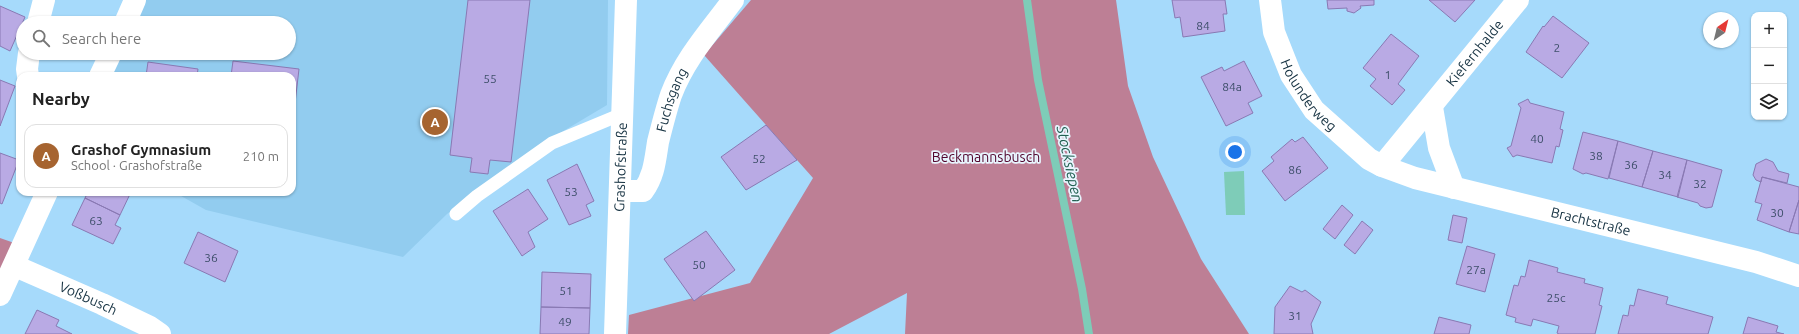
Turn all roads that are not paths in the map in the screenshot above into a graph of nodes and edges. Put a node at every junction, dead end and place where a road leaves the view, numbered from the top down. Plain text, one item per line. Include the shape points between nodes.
1 (44, 0) edge
2 (135, 0) edge
3 (626, 0) edge
4 (733, 0) edge
5 (1270, 0) edge
6 (1518, 0) edge
7 (40, 16) edge
8 (128, 16) edge
9 (28, 60) edge
10 (108, 60) edge
11 (27, 72) edge
12 (102, 72) edge
13 (1432, 107) junction
14 (622, 114) junction
15 (1382, 166) junction
16 (1454, 188) junction
17 (620, 191) junction
18 (45, 196) edge
19 (456, 214) dead end
20 (15, 266) junction
21 (1799, 276) edge
22 (0, 295) edge
23 (160, 334) edge
24 (616, 334) edge

1 - 7 street
2 - 8 street
3 - 14 street, Grashofstraße
4 - 17 street, Fuchsgang via 681,72 663,119 650,181 643,191
5 - 15 street, Holunderweg via 1274,32 1291,75 1314,110 1369,159
6 - 13 street, Kiefernhalde
9 - 11 street
10 - 12 street
13 - 15 street, Kiefernhalde
13 - 16 street via 1439,148
14 - 17 street, Grashofstraße
14 - 19 lane via 552,144 477,196
15 - 16 street, Brachtstraße
16 - 21 street, Brachtstraße via 1756,262
17 - 24 street, Grashofstraße
18 - 20 street
20 - 22 street
20 - 23 street, Voßbusch via 109,307

